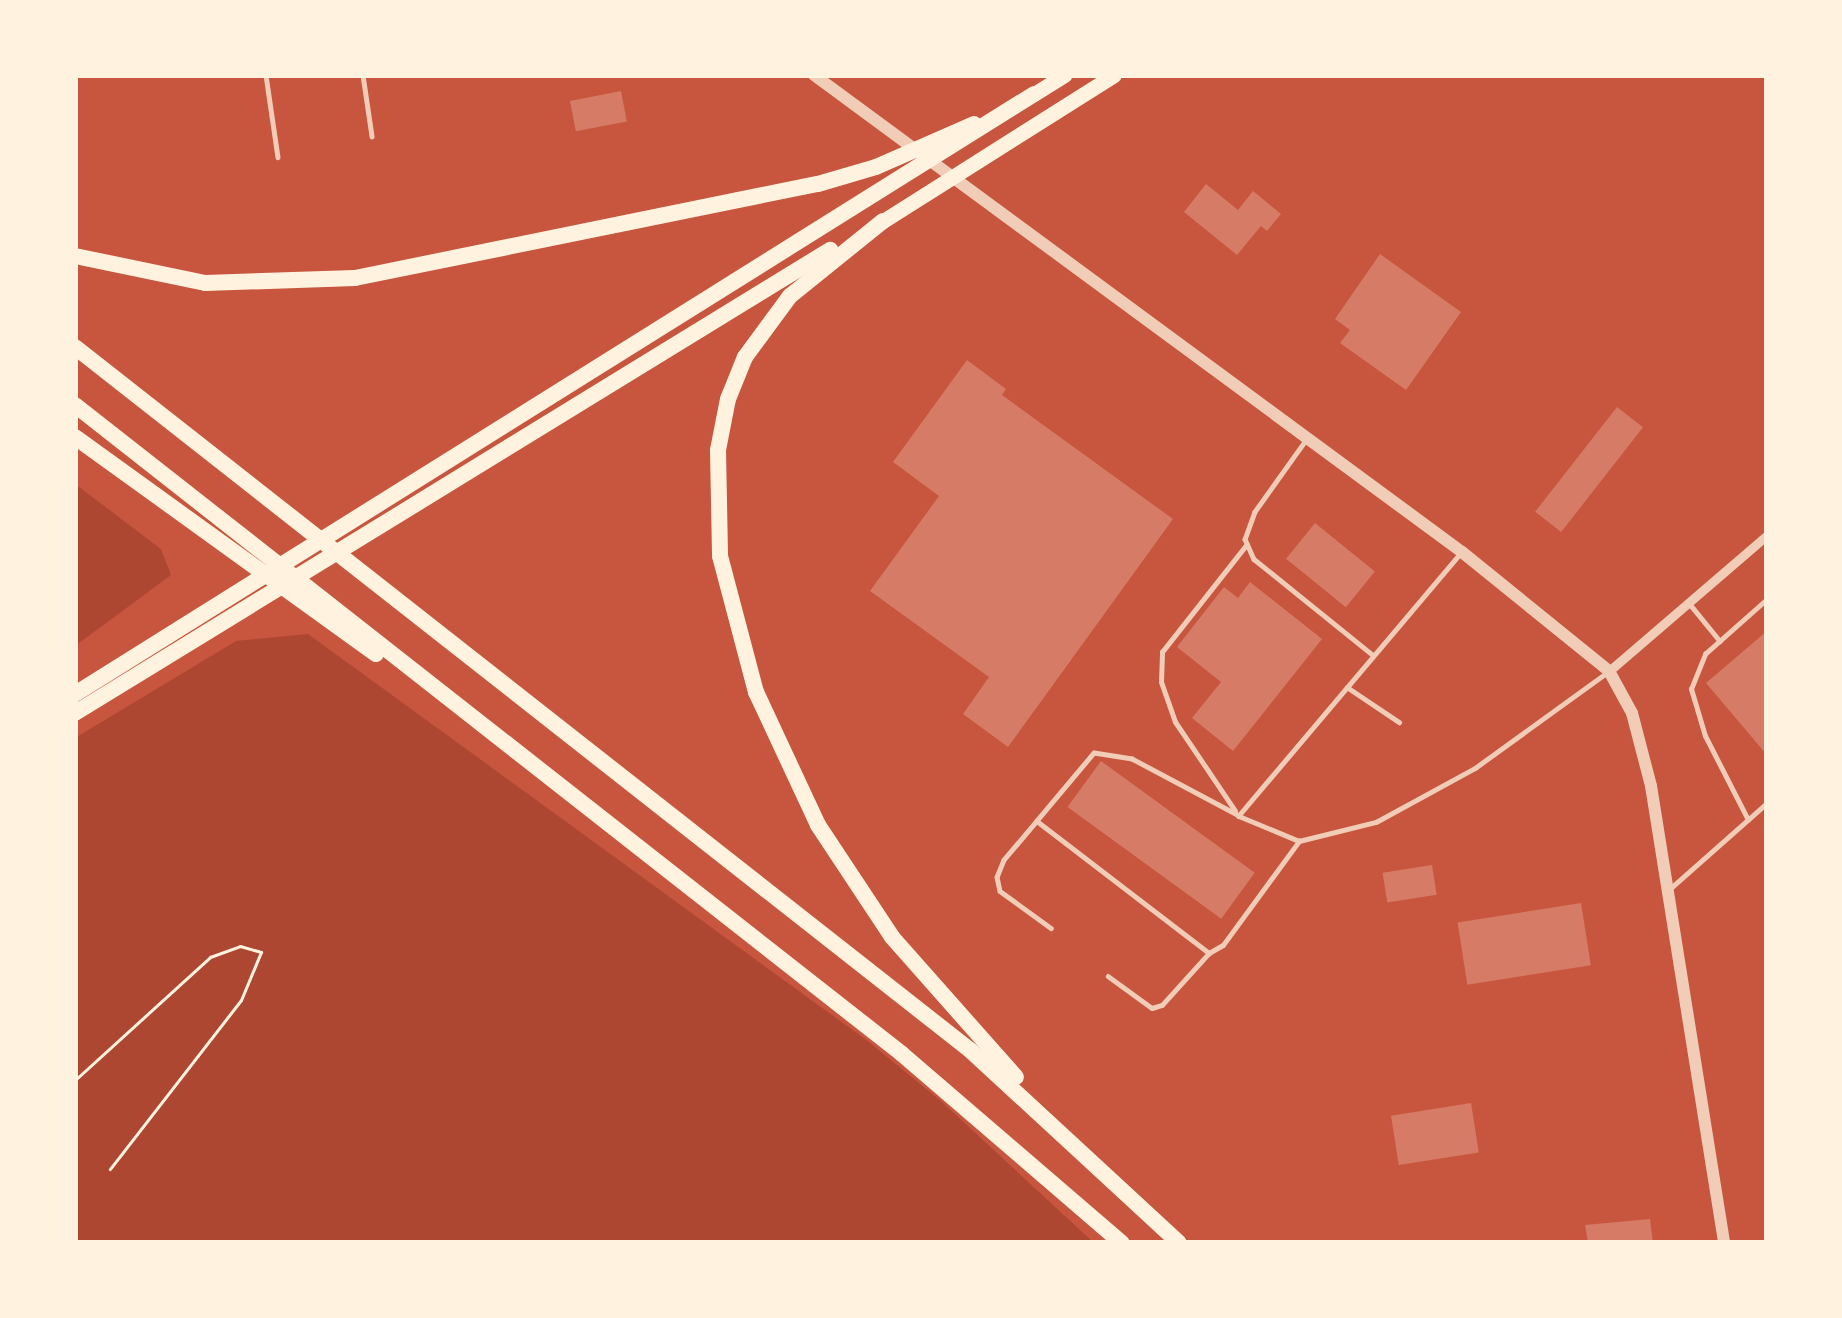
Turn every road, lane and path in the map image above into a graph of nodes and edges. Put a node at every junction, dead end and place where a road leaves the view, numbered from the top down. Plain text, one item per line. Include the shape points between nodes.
1 (266, 75) edge
2 (363, 75) edge
3 (814, 75) edge
4 (1065, 75) edge
5 (1114, 75) edge
6 (1034, 94) joint
7 (372, 136) dead end
8 (950, 142) junction
9 (278, 157) dead end
10 (883, 221) junction
11 (75, 256) edge
12 (75, 347) edge
13 (75, 405) edge
14 (75, 437) edge
15 (1307, 440) junction
16 (1767, 535) edge
17 (1757, 543) junction
18 (1247, 544) junction
19 (1462, 552) junction
20 (1767, 554) edge
21 (1767, 598) edge
22 (1688, 602) junction
23 (1720, 640) junction
24 (1373, 655) junction
25 (1609, 671) junction
26 (1347, 687) junction
27 (438, 689) junction
28 (75, 694) edge
29 (75, 713) edge
30 (1399, 722) dead end
31 (1767, 803) edge
32 (1239, 816) junction
33 (1748, 820) junction
34 (1036, 821) junction
35 (1299, 841) junction
36 (1668, 891) junction
37 (1051, 928) dead end
38 (1209, 953) junction
39 (1108, 976) dead end
40 (75, 1080) edge
41 (110, 1168) dead end
42 (1104, 1168) junction
43 (1122, 1243) edge
44 (1179, 1243) edge
45 (1724, 1243) edge

1 - 9 lane
2 - 7 lane
3 - 15 street
4 - 6 highway
5 - 10 highway
6 - 8 highway
8 - 11 highway via 789,192 326,282 205,283
8 - 28 highway via 908,177
10 - 29 highway
10 - 42 highway via 779,307 738,370 716,468 729,600 784,759 853,881 928,982
12 - 42 highway via 923,1012
13 - 27 highway
14 - 27 highway via 316,614
15 - 18 lane via 1255,512
15 - 19 street
16 - 17 street
17 - 20 lane
17 - 22 street
18 - 24 lane via 1254,559
18 - 32 lane via 1162,652 1161,682 1175,722
19 - 24 lane
19 - 25 street
21 - 23 lane
22 - 23 lane
22 - 25 street
23 - 33 lane via 1691,688 1705,736
24 - 26 lane
25 - 35 lane via 1475,768 1376,822
25 - 36 street via 1643,746
26 - 30 lane
26 - 32 lane
27 - 43 highway via 934,1079
31 - 33 lane
32 - 34 lane via 1132,758 1094,753
32 - 35 lane
33 - 36 lane
34 - 37 lane via 998,878 1000,891
34 - 38 lane
35 - 38 lane
36 - 45 street
38 - 39 lane via 1151,1008
40 - 41 path via 211,957 240,946 261,952 241,1000
42 - 44 highway

